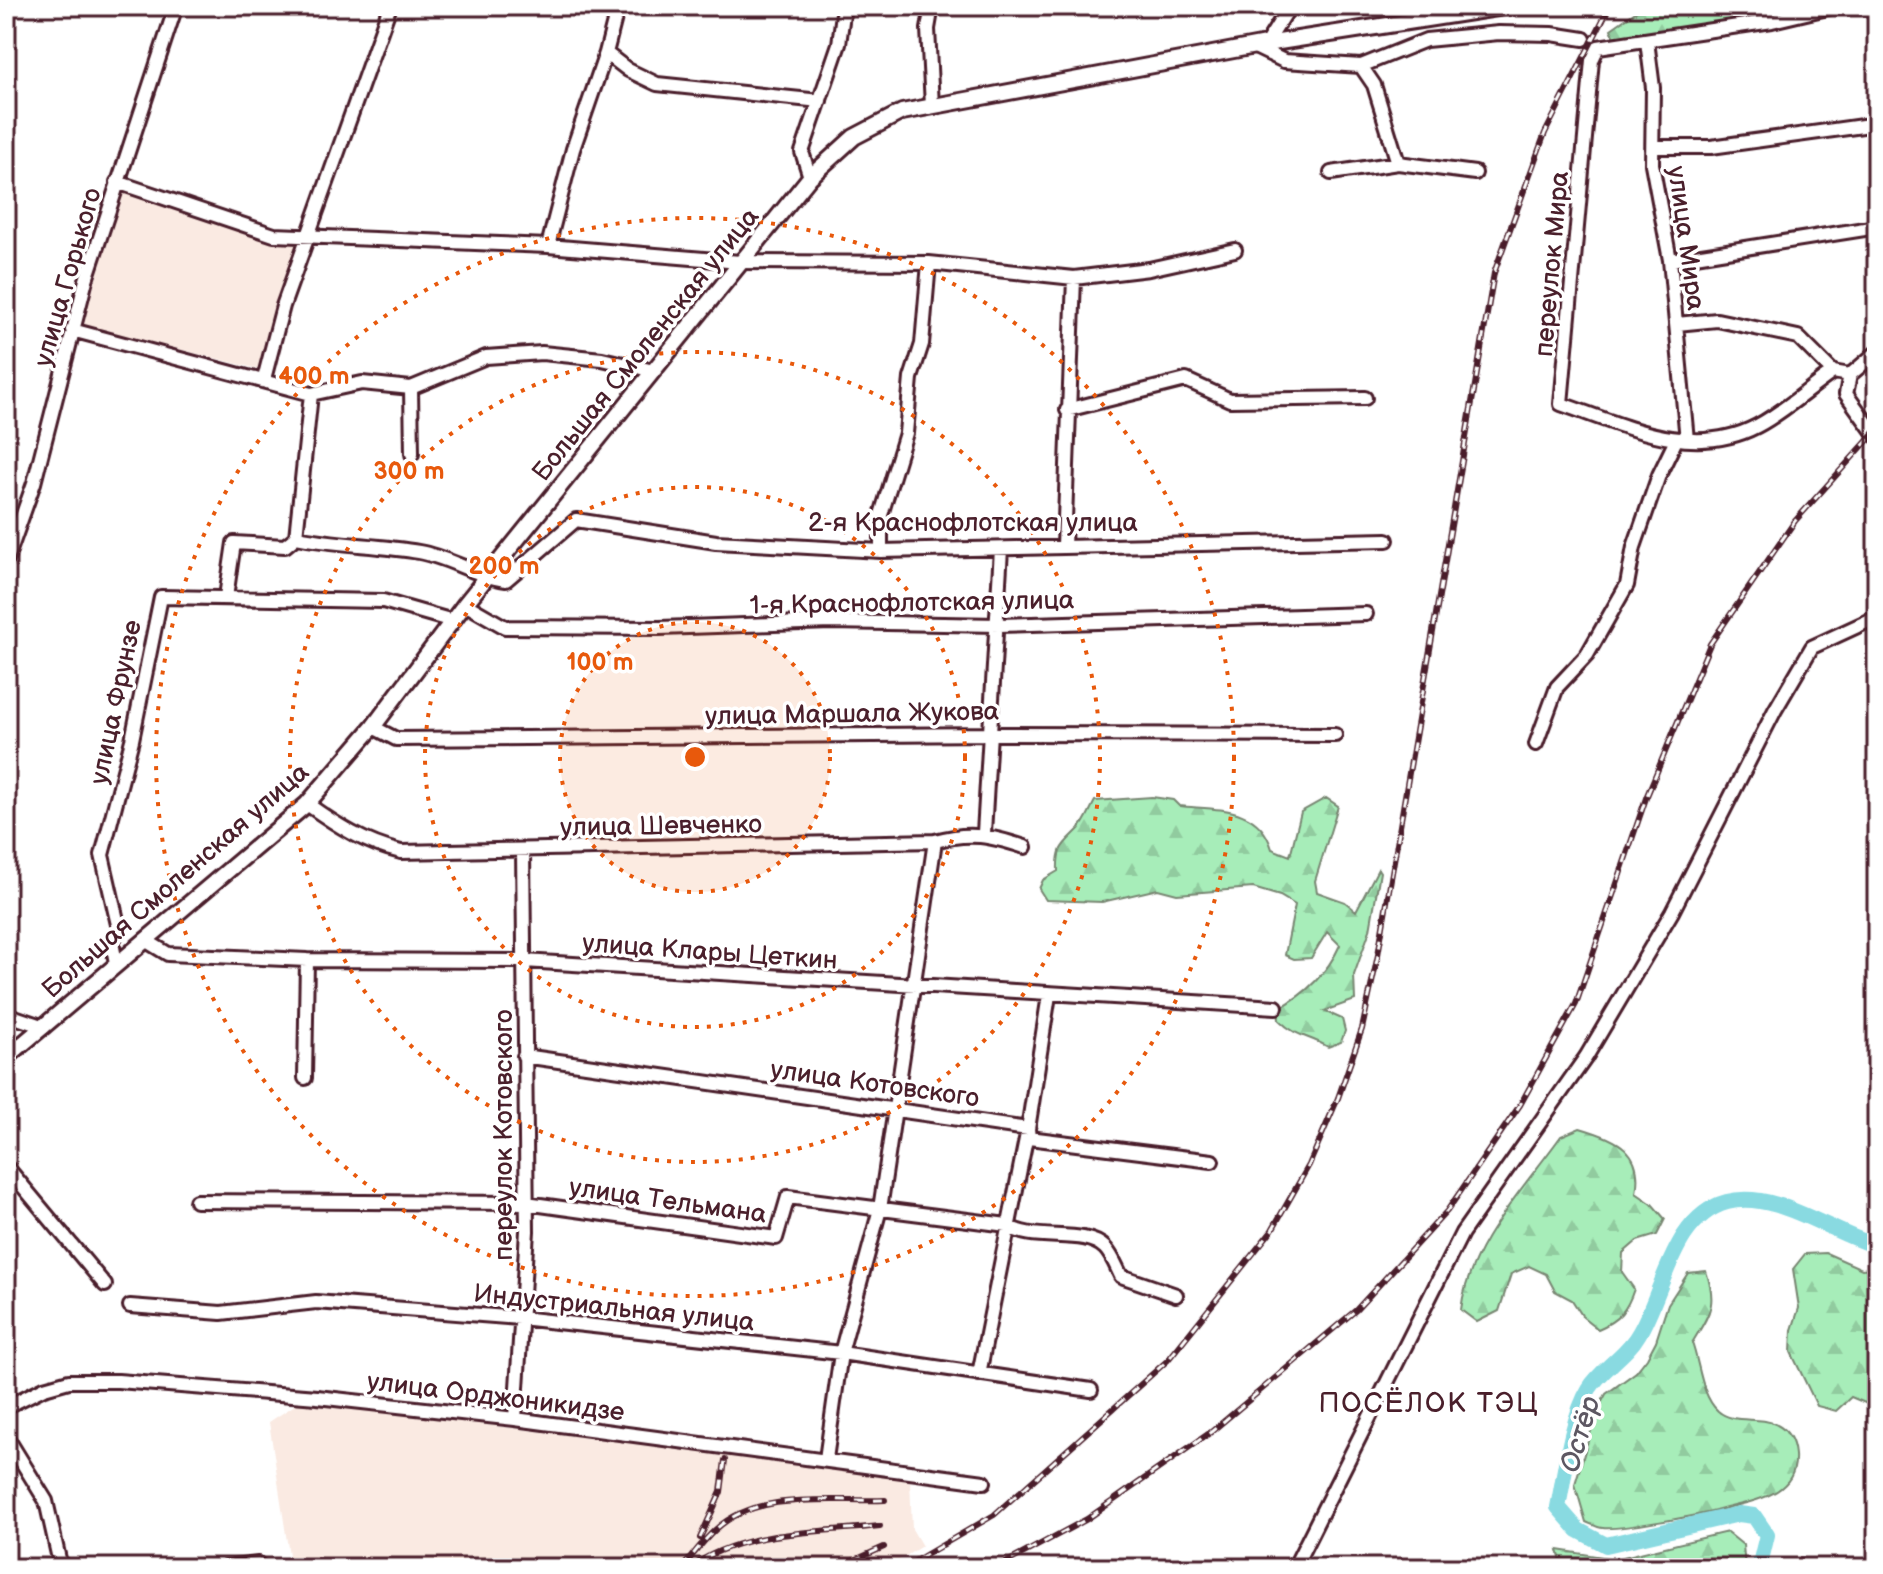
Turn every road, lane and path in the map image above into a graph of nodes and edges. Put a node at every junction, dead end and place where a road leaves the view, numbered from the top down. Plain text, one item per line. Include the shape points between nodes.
1 (176, 6) edge
2 (390, 6) edge
3 (618, 6) edge
4 (844, 6) edge
5 (932, 6) edge
6 (1290, 6) edge
7 (1510, 6) edge
8 (1836, 6) edge
9 (1584, 39) dead end
10 (1647, 41) junction
11 (1260, 45) junction
12 (606, 53) junction
13 (1361, 66) junction
14 (820, 101) junction
15 (932, 106) junction
16 (1877, 124) edge
17 (1655, 147) junction
18 (1398, 163) junction
19 (1331, 173) dead end
20 (1475, 173) dead end
21 (810, 177) junction
22 (117, 182) junction
23 (1877, 227) edge
24 (309, 236) junction
25 (548, 246) junction
26 (1235, 250) dead end
27 (1670, 260) junction
28 (740, 262) junction
29 (929, 263) junction
30 (1074, 278) junction
31 (1677, 324) junction
32 (72, 330) junction
33 (1877, 352) edge
34 (654, 371) junction
35 (1833, 372) junction
36 (1850, 375) junction
37 (264, 379) junction
38 (411, 388) junction
39 (311, 394) junction
40 (1365, 398) dead end
41 (1067, 410) junction
42 (1877, 437) edge
43 (1682, 440) junction
44 (412, 454) dead end
45 (296, 537) junction
46 (1387, 540) dead end
47 (1064, 546) junction
48 (1001, 549) junction
49 (881, 551) junction
50 (6, 562) edge
51 (487, 578) junction
52 (226, 597) junction
53 (465, 604) junction
54 (1366, 614) dead end
55 (1877, 617) edge
56 (453, 621) junction
57 (999, 625) junction
58 (373, 727) junction
59 (992, 734) junction
60 (1335, 735) dead end
61 (1536, 744) dead end
62 (307, 804) junction
63 (984, 833) junction
64 (935, 841) junction
65 (1025, 847) dead end
66 (523, 850) junction
67 (145, 940) junction
68 (307, 960) junction
69 (524, 961) junction
70 (116, 963) junction
71 (913, 987) junction
72 (1049, 995) junction
73 (1276, 1007) dead end
74 (6, 1014) edge
75 (44, 1027) junction
76 (524, 1056) junction
77 (6, 1058) edge
78 (305, 1078) dead end
79 (894, 1107) junction
80 (1028, 1129) junction
81 (1212, 1161) dead end
82 (6, 1166) edge
83 (196, 1201) dead end
84 (526, 1203) junction
85 (880, 1209) junction
86 (1007, 1225) junction
87 (105, 1285) dead end
88 (1176, 1295) dead end
89 (130, 1306) dead end
90 (520, 1318) junction
91 (841, 1353) junction
92 (979, 1374) junction
93 (1091, 1390) dead end
94 (6, 1407) edge
95 (515, 1419) junction
96 (6, 1436) edge
97 (826, 1459) junction
98 (984, 1482) dead end
99 (61, 1568) edge
100 (226, 1568) edge
101 (259, 1568) edge
102 (1294, 1568) edge

1 - 22 street, улица Горького
2 - 24 street
3 - 12 street
4 - 14 street via 839,44
5 - 15 street
6 - 11 street
7 - 11 main road, Большая Смоленская улица
8 - 10 street
9 - 13 street via 1499,33 1426,40
10 - 17 street, улица Мира
10 - 43 street, переулок Мира via 1598,47 1592,60 1561,404
11 - 13 street via 1284,61
11 - 15 main road, Большая Смоленская улица
12 - 14 street via 657,84
12 - 25 street
13 - 18 street via 1385,112
14 - 21 street via 802,152
15 - 21 main road, Большая Смоленская улица via 902,112 854,137
16 - 17 street via 1711,147
17 - 27 street, улица Мира via 1652,164
18 - 19 street
18 - 20 street
21 - 28 main road, Большая Смоленская улица
22 - 24 street via 274,235
22 - 32 street, улица Горького
23 - 27 street
24 - 25 street
24 - 37 street
25 - 28 street
26 - 30 street
27 - 31 street, улица Мира
28 - 29 street
28 - 34 main road, Большая Смоленская улица
29 - 30 street
29 - 49 street via 922,344 911,378 906,433 881,515
30 - 41 street
31 - 35 street via 1717,320 1798,337
31 - 43 street, улица Мира
32 - 37 street
32 - 50 street, улица Горького via 34,483
33 - 36 street
34 - 38 street via 542,353 486,357
34 - 51 main road, Большая Смоленская улица
35 - 36 street
35 - 43 street via 1756,426 1712,441
36 - 42 street via 1846,394
37 - 39 street
38 - 39 street via 362,383
38 - 44 street
39 - 45 street
40 - 41 street via 1230,400 1186,380
41 - 47 street
43 - 61 street, улица Мира via 1639,533 1627,585 1587,655 1557,687
45 - 51 street via 421,552
45 - 52 street via 285,546 234,543
46 - 47 street, 2-я Краснофлотская улица
47 - 48 street, 2-я Краснофлотская улица
48 - 49 street, 2-я Краснофлотская улица
48 - 57 street
49 - 51 street, 2-я Краснофлотская улица via 716,542 576,520 506,580
51 - 53 main road, Большая Смоленская улица
52 - 56 street, улица Фрунзе via 383,601
52 - 70 street, улица Фрунзе via 161,597 102,855 119,929 112,942
53 - 56 main road, Большая Смоленская улица
53 - 57 street, 1-я Краснофлотская улица via 505,627
54 - 57 street, 1-я Краснофлотская улица
55 - 102 street via 1812,647 1672,912 1586,1057 1462,1233
56 - 58 main road, Большая Смоленская улица
57 - 59 street
58 - 59 street, улица Маршала Жукова via 396,739
58 - 62 main road, Большая Смоленская улица
59 - 60 street, улица Маршала Жукова
59 - 63 street
62 - 66 street, улица Шевченко via 350,834 401,852
62 - 67 main road, Большая Смоленская улица
63 - 64 street, улица Шевченко
63 - 65 street, улица Шевченко
64 - 66 street, улица Шевченко
64 - 71 street
66 - 69 street, переулок Котовского
67 - 68 street, улица Клары Цеткин via 168,954
67 - 70 main road, Большая Смоленская улица
68 - 69 street, улица Клары Цеткин
68 - 78 street
69 - 71 street, улица Клары Цеткин
69 - 76 street, переулок Котовского
70 - 75 main road, Большая Смоленская улица
71 - 72 street, улица Клары Цеткин
71 - 79 street
72 - 73 street, улица Клары Цеткин
72 - 80 street
74 - 75 street
75 - 77 main road, Большая Смоленская улица
76 - 79 street, улица Котовского
76 - 84 street, переулок Котовского
79 - 80 street, улица Котовского
79 - 85 street
80 - 81 street, улица Котовского via 1029,1138
80 - 86 street
82 - 87 street
83 - 84 street, улица Тельмана
84 - 85 street, улица Тельмана via 776,1238 788,1197
84 - 90 street, переулок Котовского
85 - 86 street, улица Тельмана
85 - 91 street
86 - 88 street, улица Тельмана via 1040,1235 1085,1239 1104,1247 1121,1276
86 - 92 street
89 - 90 street, Индустриальная улица via 221,1313 316,1302
90 - 91 street, Индустриальная улица
90 - 95 street, переулок Котовского
91 - 92 street, Индустриальная улица
91 - 97 street
92 - 93 street, Индустриальная улица
94 - 95 street, улица Орджоникидзе via 69,1381 118,1381
95 - 97 street, улица Орджоникидзе
96 - 99 street via 46,1501
97 - 98 street, улица Орджоникидзе
100 - 101 street

